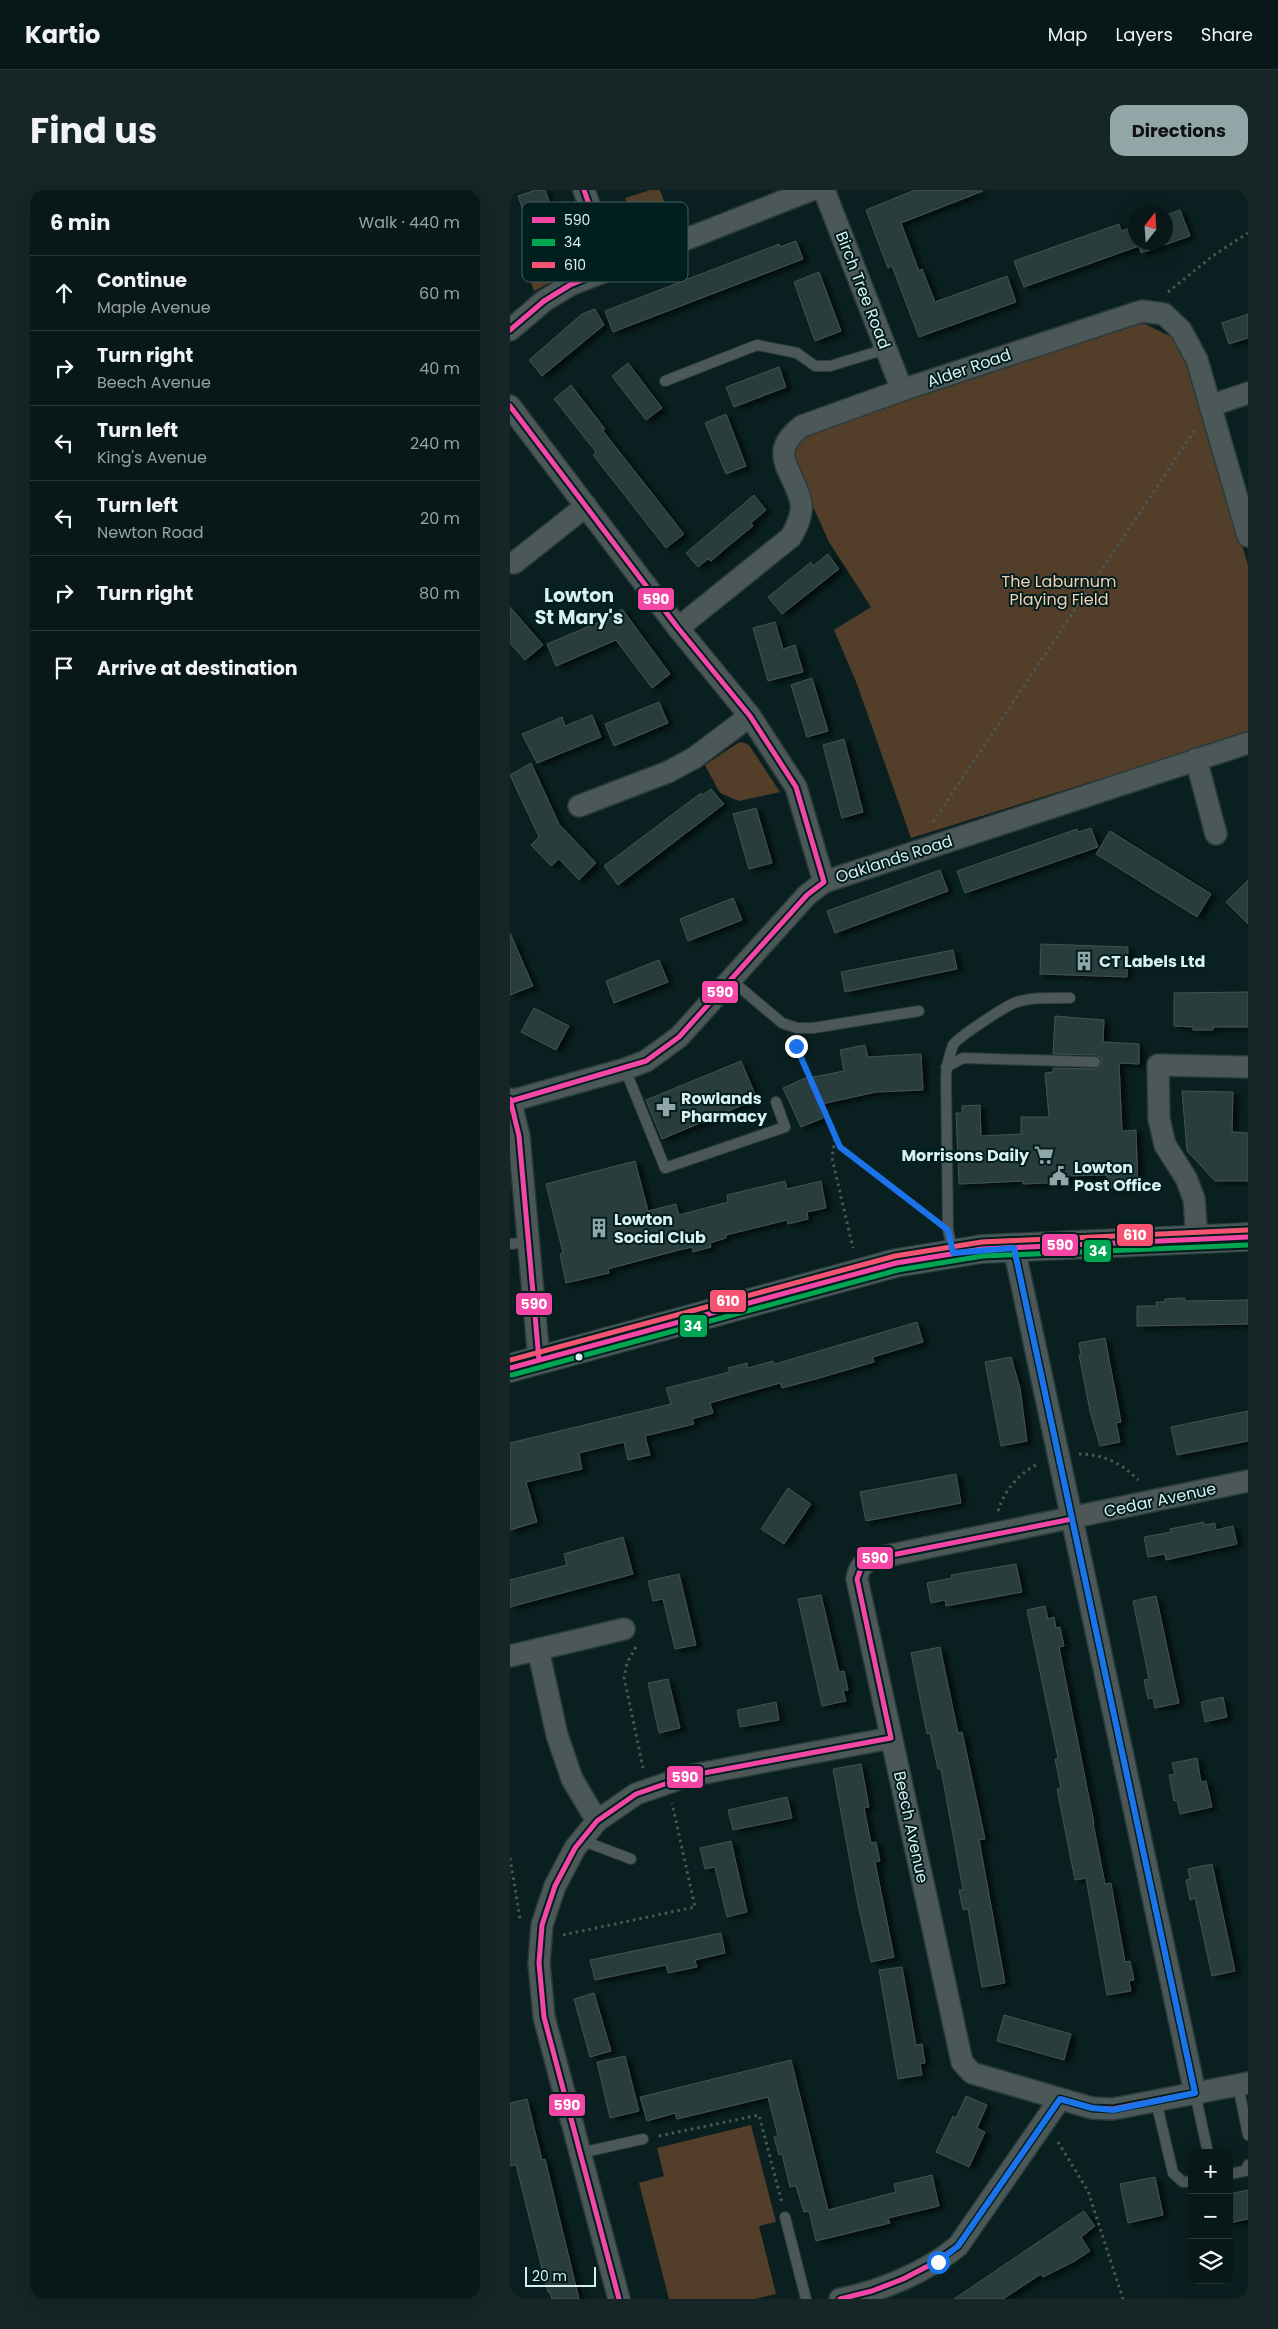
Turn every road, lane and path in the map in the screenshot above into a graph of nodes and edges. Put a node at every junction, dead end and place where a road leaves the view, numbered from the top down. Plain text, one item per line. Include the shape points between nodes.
1 (584, 190) edge
2 (811, 190) edge
3 (824, 190) edge
4 (588, 202) edge
5 (1248, 233) edge
6 (688, 238) edge
7 (577, 282) edge
8 (1142, 311) junction
9 (510, 330) edge
10 (886, 349) junction
11 (665, 381) dead end
12 (902, 390) junction
13 (1248, 393) edge
14 (510, 406) edge
15 (1210, 406) junction
16 (586, 506) junction
17 (1248, 536) edge
18 (514, 563) dead end
19 (678, 628) junction
20 (750, 716) junction
21 (1248, 743) edge
22 (1196, 759) junction
23 (579, 806) dead end
24 (1216, 834) dead end
25 (912, 853) junction
26 (824, 882) junction
27 (730, 979) junction
28 (1070, 998) dead end
29 (918, 1011) dead end
30 (797, 1028) junction
31 (1095, 1062) dead end
32 (946, 1067) junction
33 (1248, 1067) edge
34 (625, 1069) junction
35 (510, 1100) edge
36 (776, 1102) dead end
37 (835, 1139) junction
38 (1248, 1238) edge
39 (1197, 1239) junction
40 (951, 1242) junction
41 (519, 1243) edge
42 (1014, 1248) junction
43 (860, 1273) junction
44 (539, 1360) junction
45 (510, 1368) edge
46 (1248, 1481) edge
47 (1072, 1519) junction
48 (624, 1629) joint
49 (538, 1649) junction
50 (510, 1656) edge
51 (891, 1738) junction
52 (658, 1786) junction
53 (597, 1821) junction
54 (581, 1840) junction
55 (631, 1859) dead end
56 (540, 1940) junction
57 (1243, 2084) edge
58 (1195, 2093) junction
59 (1060, 2099) junction
60 (1156, 2101) junction
61 (1248, 2135) edge
62 (643, 2139) joint
63 (1207, 2149) edge
64 (580, 2154) junction
65 (1248, 2165) edge
66 (1233, 2173) edge
67 (1188, 2181) edge
68 (785, 2217) joint
69 (619, 2299) edge
70 (806, 2299) edge
71 (840, 2299) edge
72 (1123, 2299) edge

1 - 4 street
2 - 6 street
3 - 10 street, Birch Tree Road
5 - 8 path
7 - 9 street via 544,301
8 - 12 street, Alder Road
8 - 15 street, Alder Road via 1164,314 1181,330 1197,360
10 - 11 lane via 830,366 816,366 797,353 757,345
10 - 12 street, Birch Tree Road
12 - 19 street, Alder Road via 802,426 789,436 784,462 801,504 797,527 791,537
13 - 15 street
14 - 16 street
15 - 17 street, Alder Road
15 - 25 path
16 - 18 street
16 - 19 street
19 - 20 street
20 - 23 street via 694,758 668,772
20 - 26 street via 796,787
21 - 22 street, Oaklands Road
22 - 24 street
22 - 25 street, Oaklands Road
25 - 26 street, Oaklands Road
26 - 27 street, Oaklands Road via 807,895
27 - 30 lane via 782,1023
27 - 34 street, Oaklands Road via 679,1037 646,1061
28 - 32 lane via 1033,998 1014,1002 954,1044
29 - 30 lane
30 - 37 path via 796,1046 801,1061
31 - 32 lane via 963,1058
32 - 40 lane
33 - 39 street via 1158,1065 1159,1119 1165,1144 1186,1178 1194,1199
34 - 35 street, Oaklands Road
34 - 36 lane via 665,1168 785,1127
35 - 41 street via 519,1136
37 - 40 path via 840,1147
37 - 43 path via 832,1158
38 - 39 main road
39 - 42 main road
40 - 42 main road
40 - 43 main road
41 - 44 street
42 - 47 street
43 - 44 main road
44 - 45 main road
46 - 47 street, Cedar Avenue
47 - 51 street, Beech Avenue via 872,1559 858,1569 857,1578
47 - 58 street
48 - 49 street
48 - 52 path via 632,1632 637,1640 624,1677
49 - 50 street
49 - 53 street via 560,1744 572,1779
51 - 52 street via 688,1776
51 - 59 street, Beech Avenue via 962,2062 972,2073
52 - 53 street via 636,1794
52 - 56 path via 695,1907
53 - 54 street
54 - 55 lane
54 - 56 street via 555,1886
56 - 64 street via 544,2017
57 - 58 street, Beech Avenue
57 - 61 lane
58 - 60 street, Beech Avenue
58 - 63 lane
59 - 60 street, Beech Avenue via 1113,2110
59 - 71 street via 958,2246 938,2262 862,2295
59 - 72 path via 1058,2141 1088,2191
60 - 67 lane via 1172,2174 1183,2182
62 - 64 lane
62 - 68 path via 759,2115
64 - 69 street
65 - 66 lane via 1245,2171
68 - 70 lane

